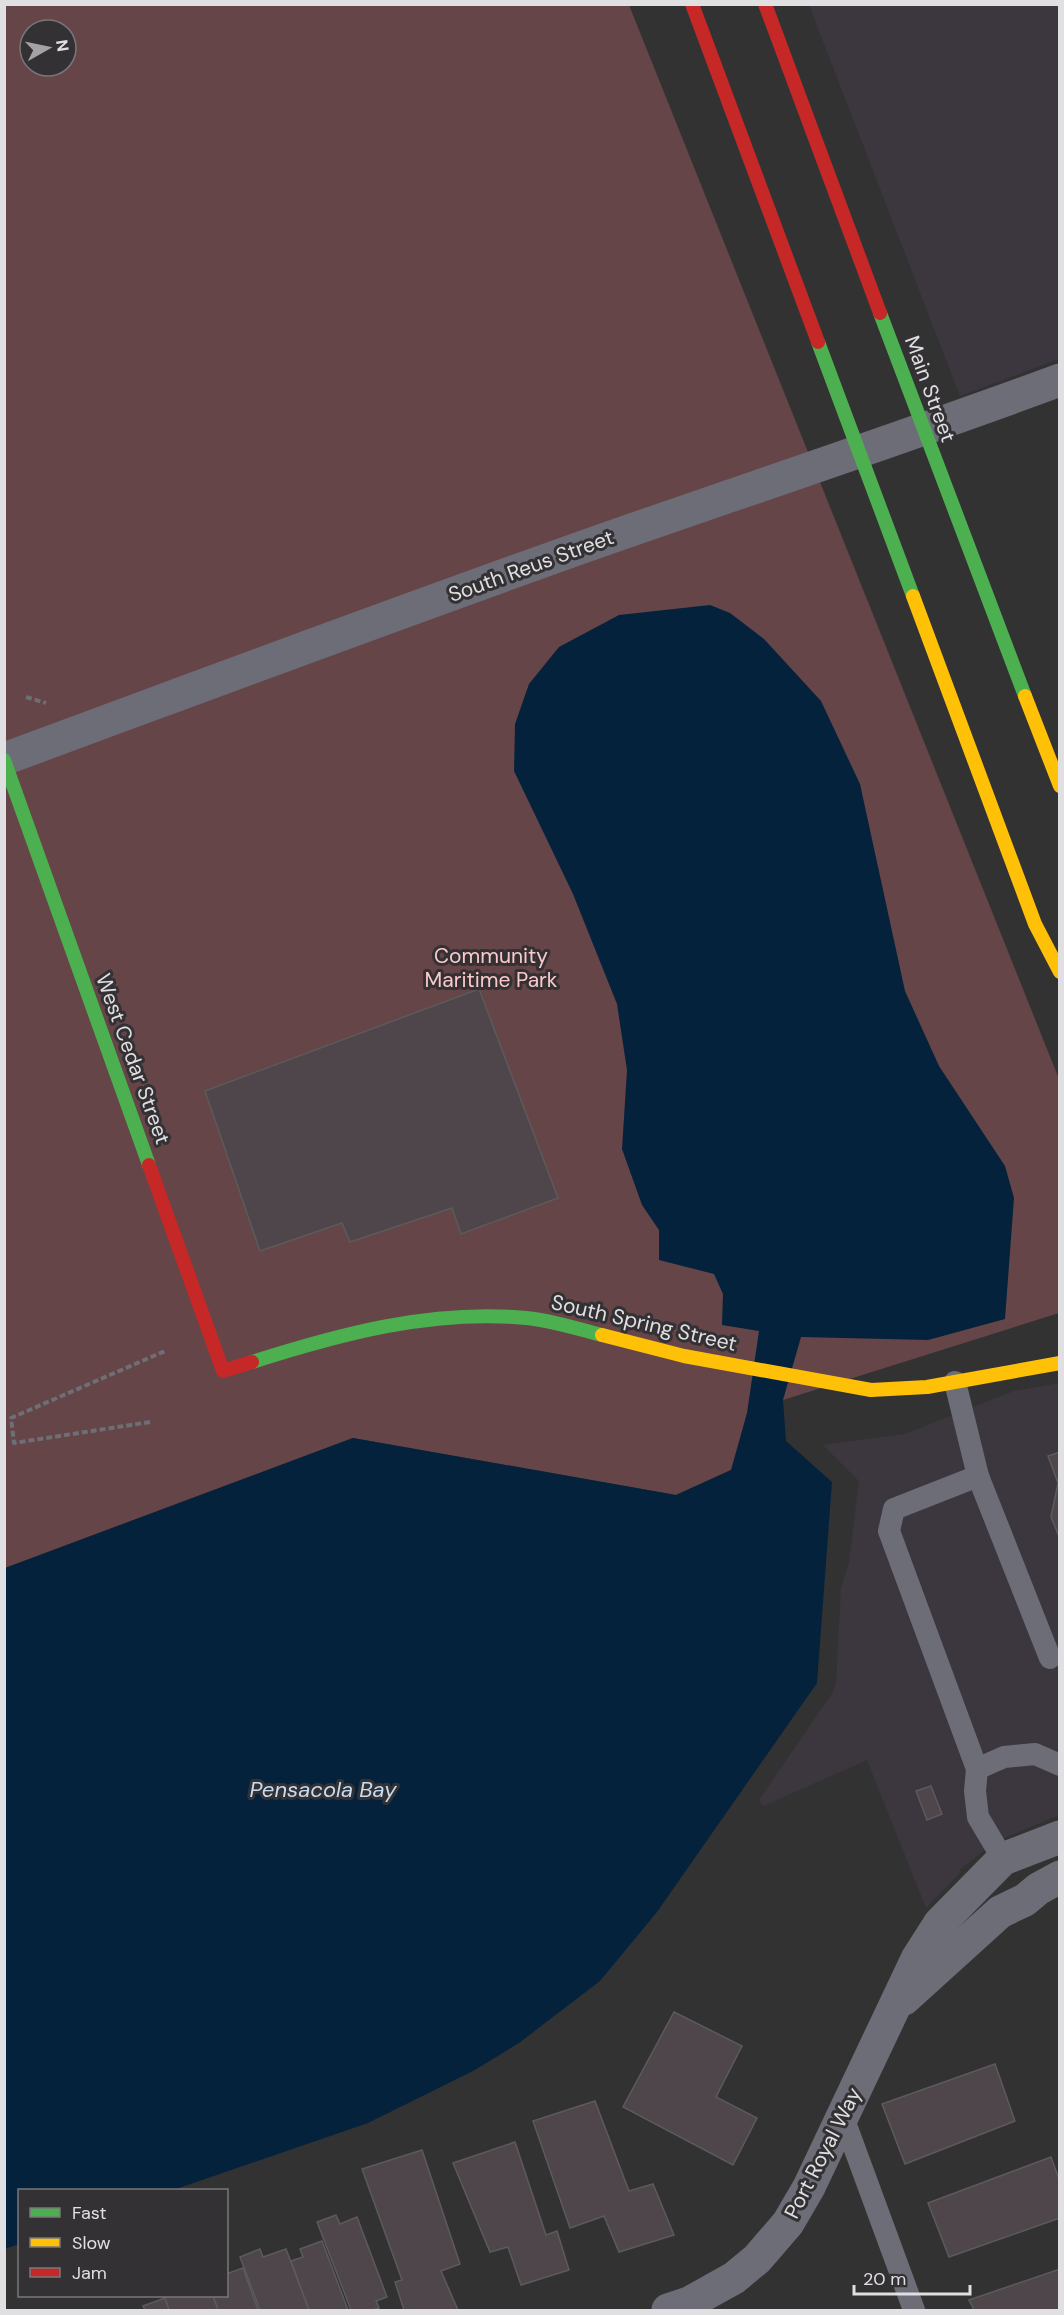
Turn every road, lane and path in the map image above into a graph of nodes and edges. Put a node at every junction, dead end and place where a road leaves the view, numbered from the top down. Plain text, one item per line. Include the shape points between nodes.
1 (692, 4) edge
2 (765, 4) edge
3 (1059, 380) edge
4 (924, 431) junction
5 (858, 453) junction
6 (4, 760) edge
7 (1059, 786) edge
8 (1059, 972) edge
9 (165, 1351) dead end
10 (1059, 1363) edge
11 (223, 1371) joint
12 (955, 1382) junction
13 (150, 1422) dead end
14 (978, 1476) junction
15 (1050, 1658) dead end
16 (1059, 1766) edge
17 (977, 1769) junction
18 (1059, 1837) edge
19 (1003, 1859) junction
20 (1059, 1877) edge
21 (1025, 1900) junction
22 (905, 1994) junction
23 (843, 2117) junction
24 (668, 2310) edge
25 (914, 2310) edge

1 - 5 main road
2 - 4 main road, Main Street
3 - 4 street, South Reus Street
4 - 5 street, South Reus Street
4 - 7 main road, Main Street
5 - 6 street, South Reus Street via 503,576
5 - 8 main road via 1035,924
6 - 11 main road, West Cedar Street
9 - 13 path via 11,1418 14,1443
10 - 12 main road, South Spring Street
11 - 12 main road, South Spring Street via 328,1338 451,1316 527,1318 684,1356 871,1390
12 - 14 lane
14 - 15 lane
14 - 17 lane via 894,1509 889,1531
16 - 17 lane via 1035,1754 1004,1756
17 - 19 lane via 978,1817
18 - 19 street, Port Royal Way
19 - 21 street
19 - 22 street, Port Royal Way via 940,1923 922,1949
20 - 21 street, Port Royal Way
21 - 22 street, Port Royal Way via 1000,1912 936,1972
22 - 23 street, Port Royal Way
23 - 24 street, Port Royal Way via 800,2206 772,2243 734,2278
23 - 25 lane

